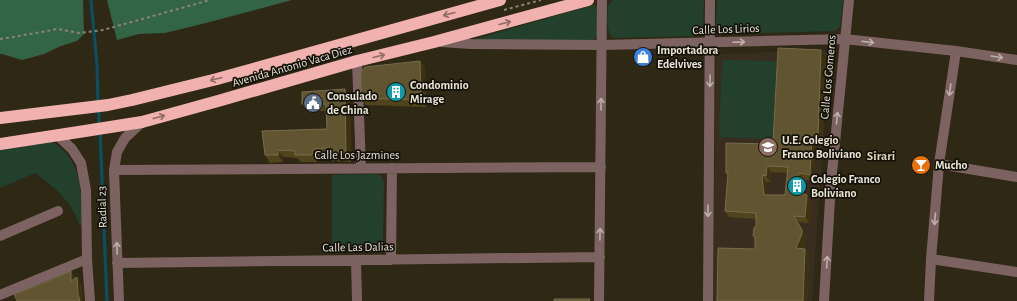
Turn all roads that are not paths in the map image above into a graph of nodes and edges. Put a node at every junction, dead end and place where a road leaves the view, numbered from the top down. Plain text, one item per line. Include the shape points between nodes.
1 (500, 0) edge
2 (588, 0) edge
3 (602, 0) edge
4 (710, 0) edge
5 (849, 0) edge
6 (844, 39) junction
7 (434, 42) junction
8 (710, 43) junction
9 (602, 45) junction
10 (326, 48) junction
11 (956, 51) junction
12 (1017, 60) edge
13 (357, 61) junction
14 (294, 80) junction
15 (0, 118) edge
16 (142, 122) junction
17 (56, 135) junction
18 (0, 144) edge
19 (940, 164) junction
20 (601, 167) junction
21 (361, 168) junction
22 (392, 168) junction
23 (114, 170) junction
24 (1017, 177) edge
25 (58, 211) dead end
26 (0, 236) edge
27 (600, 257) junction
28 (87, 259) junction
29 (931, 259) junction
30 (356, 260) junction
31 (391, 260) junction
32 (117, 263) junction
33 (1017, 272) edge
34 (0, 295) edge
35 (90, 301) edge
36 (119, 301) edge
37 (357, 301) edge
38 (599, 301) edge
39 (708, 301) edge
40 (824, 301) edge
41 (929, 301) edge

1 -> 10 highway, Avenida Antonio Vaca Diez
7 -> 2 highway, Avenida Antonio Vaca Diez
3 - 9 street
4 - 8 street
5 - 6 street, Calle Los Gomeros
8 -> 6 street, Calle Los Lirios
6 -> 11 street, Calle Los Lirios
40 -> 6 street, Calle Los Gomeros via 831,182
7 - 9 street, Calle Los Lirios
13 -> 7 highway, Avenida Antonio Vaca Diez
8 - 9 street, Calle Los Lirios
8 -> 39 street
20 -> 9 street
10 - 14 highway via 330,58 326,64
10 -> 15 highway, Avenida Antonio Vaca Diez via 132,100
11 -> 12 street, Calle Los Lirios
11 -> 19 street
13 - 14 highway, Avenida Antonio Vaca Diez
13 - 21 street
16 -> 14 highway, Avenida Antonio Vaca Diez
16 - 17 highway, Avenida Antonio Vaca Diez
16 - 23 street, Radial 23 via 125,138 117,152
17 - 18 highway, Avenida Antonio Vaca Diez
17 - 28 street, Radial 23 via 72,149 81,163 86,190
19 - 24 street
19 -> 29 street
20 - 22 street, Calle Los Jazmines
27 -> 20 street
21 - 22 street, Calle Los Jazmines
21 - 23 street, Calle Los Jazmines
22 - 31 street
32 -> 23 street, Radial 23
25 - 26 street
27 - 31 street, Calle Las Dalias
27 - 38 street
28 - 34 street
28 - 35 street, Radial 23
29 - 33 street
29 - 41 street
30 - 31 street, Calle Las Dalias
30 - 32 street, Calle Las Dalias
30 - 37 street
32 - 36 street, Radial 23

